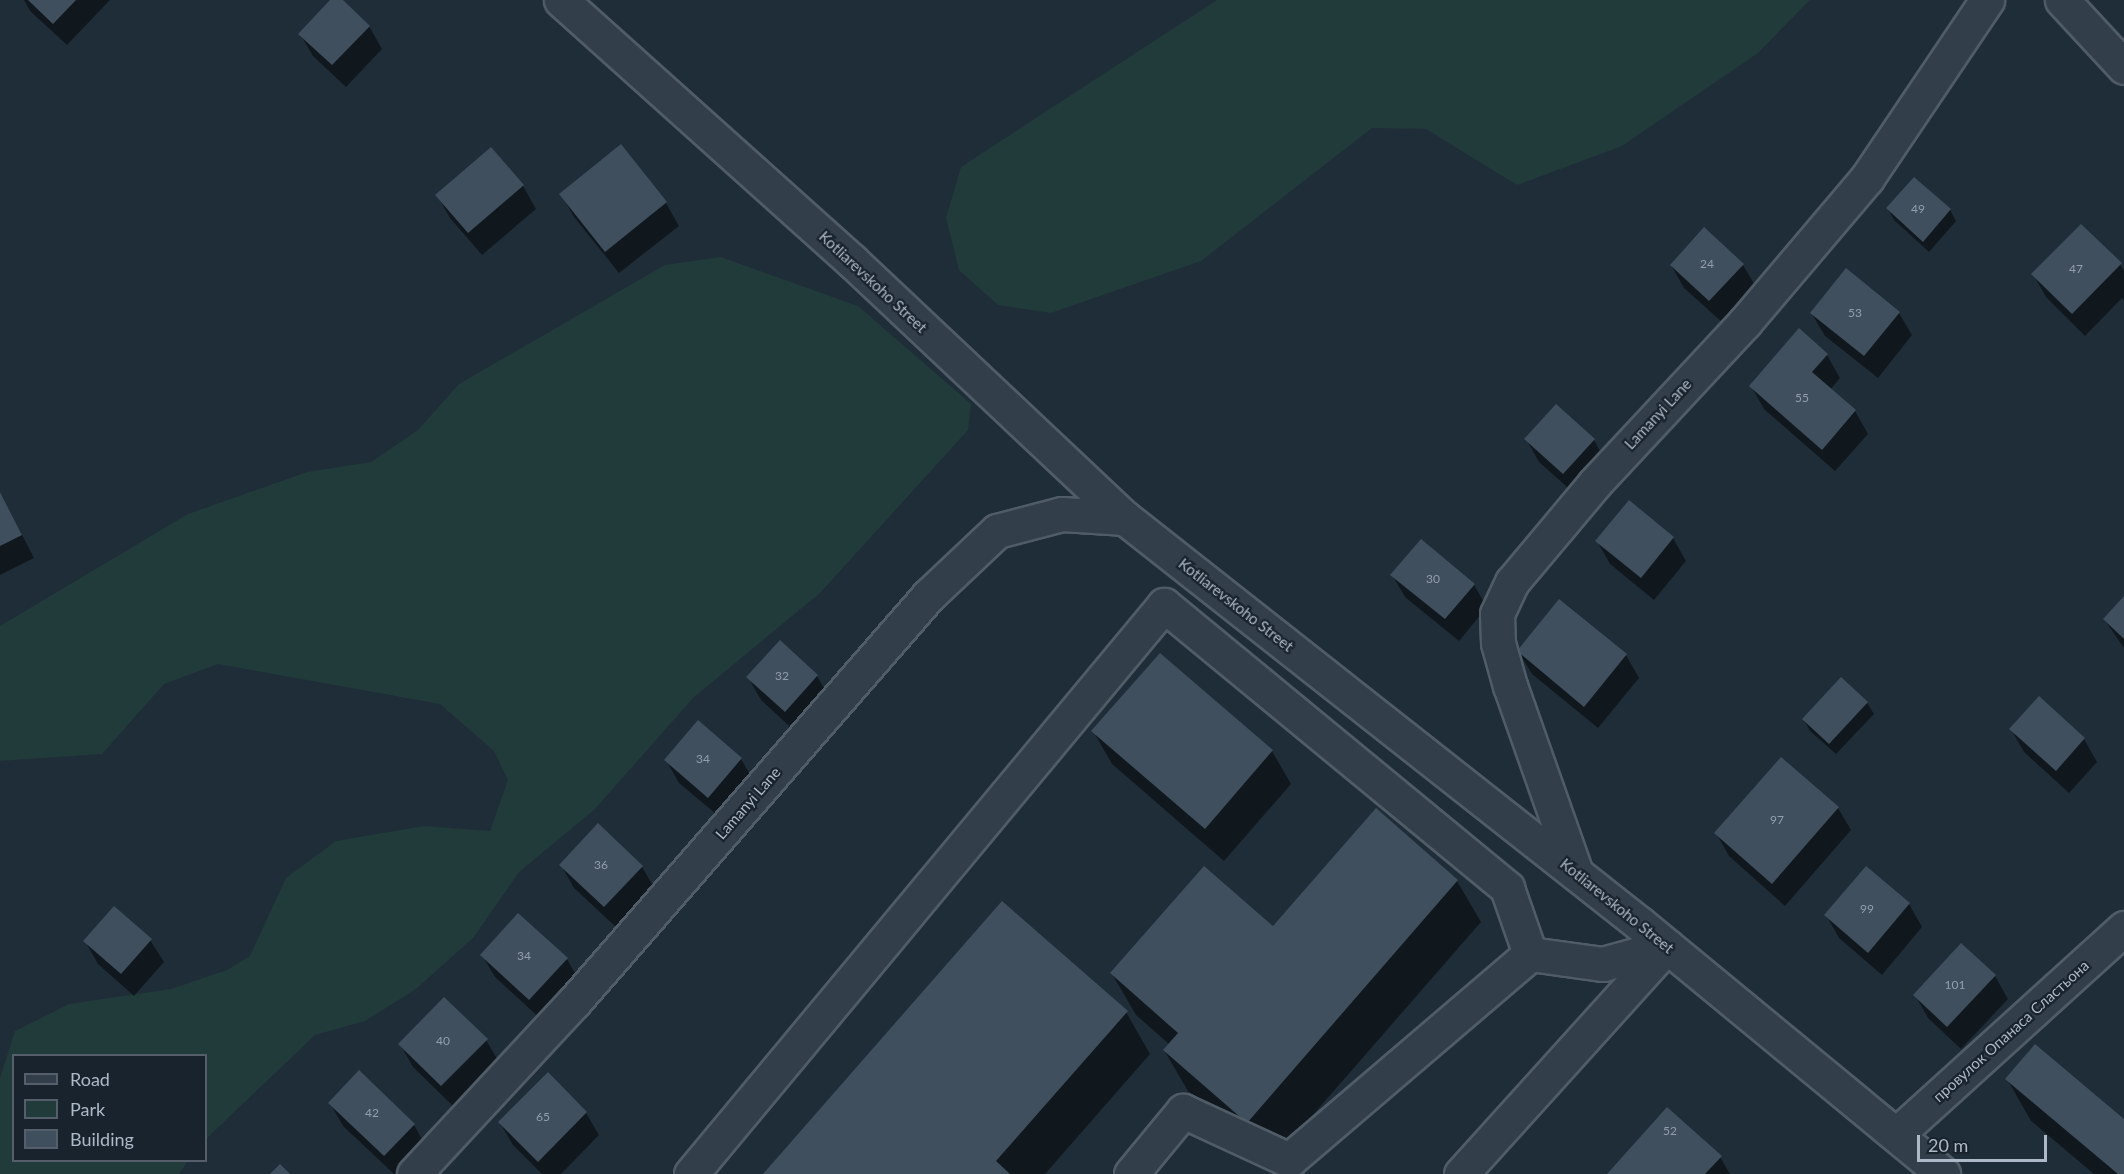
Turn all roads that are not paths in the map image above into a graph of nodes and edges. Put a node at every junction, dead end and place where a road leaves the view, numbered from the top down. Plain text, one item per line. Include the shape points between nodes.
1 (561, 0) edge
2 (1987, 0) edge
3 (2062, 0) edge
4 (2124, 67) edge
5 (1125, 518) junction
6 (1576, 873) junction
7 (2124, 928) edge
8 (1667, 946) junction
9 (1530, 954) junction
10 (1897, 1134) junction
11 (414, 1174) edge
12 (691, 1174) edge
13 (1131, 1174) edge
14 (1461, 1174) edge
15 (1942, 1174) edge

1 - 5 street, Kotliarevskoho Street via 852,261
2 - 6 street, Lamanyi Lane via 1867,178 1512,582 1497,614 1498,643
3 - 4 street
5 - 6 street, Kotliarevskoho Street
5 - 11 street, Lamanyi Lane via 1062,514 998,531 928,596 574,1002
6 - 8 street, Kotliarevskoho Street
7 - 10 street, провулок Опанаса Сластьона
8 - 9 street via 1603,964
8 - 10 street, Kotliarevskoho Street
8 - 14 street
9 - 12 street via 1507,888 1164,605
9 - 13 street via 1288,1160 1183,1111
10 - 15 street, Kotliarevskoho Street

